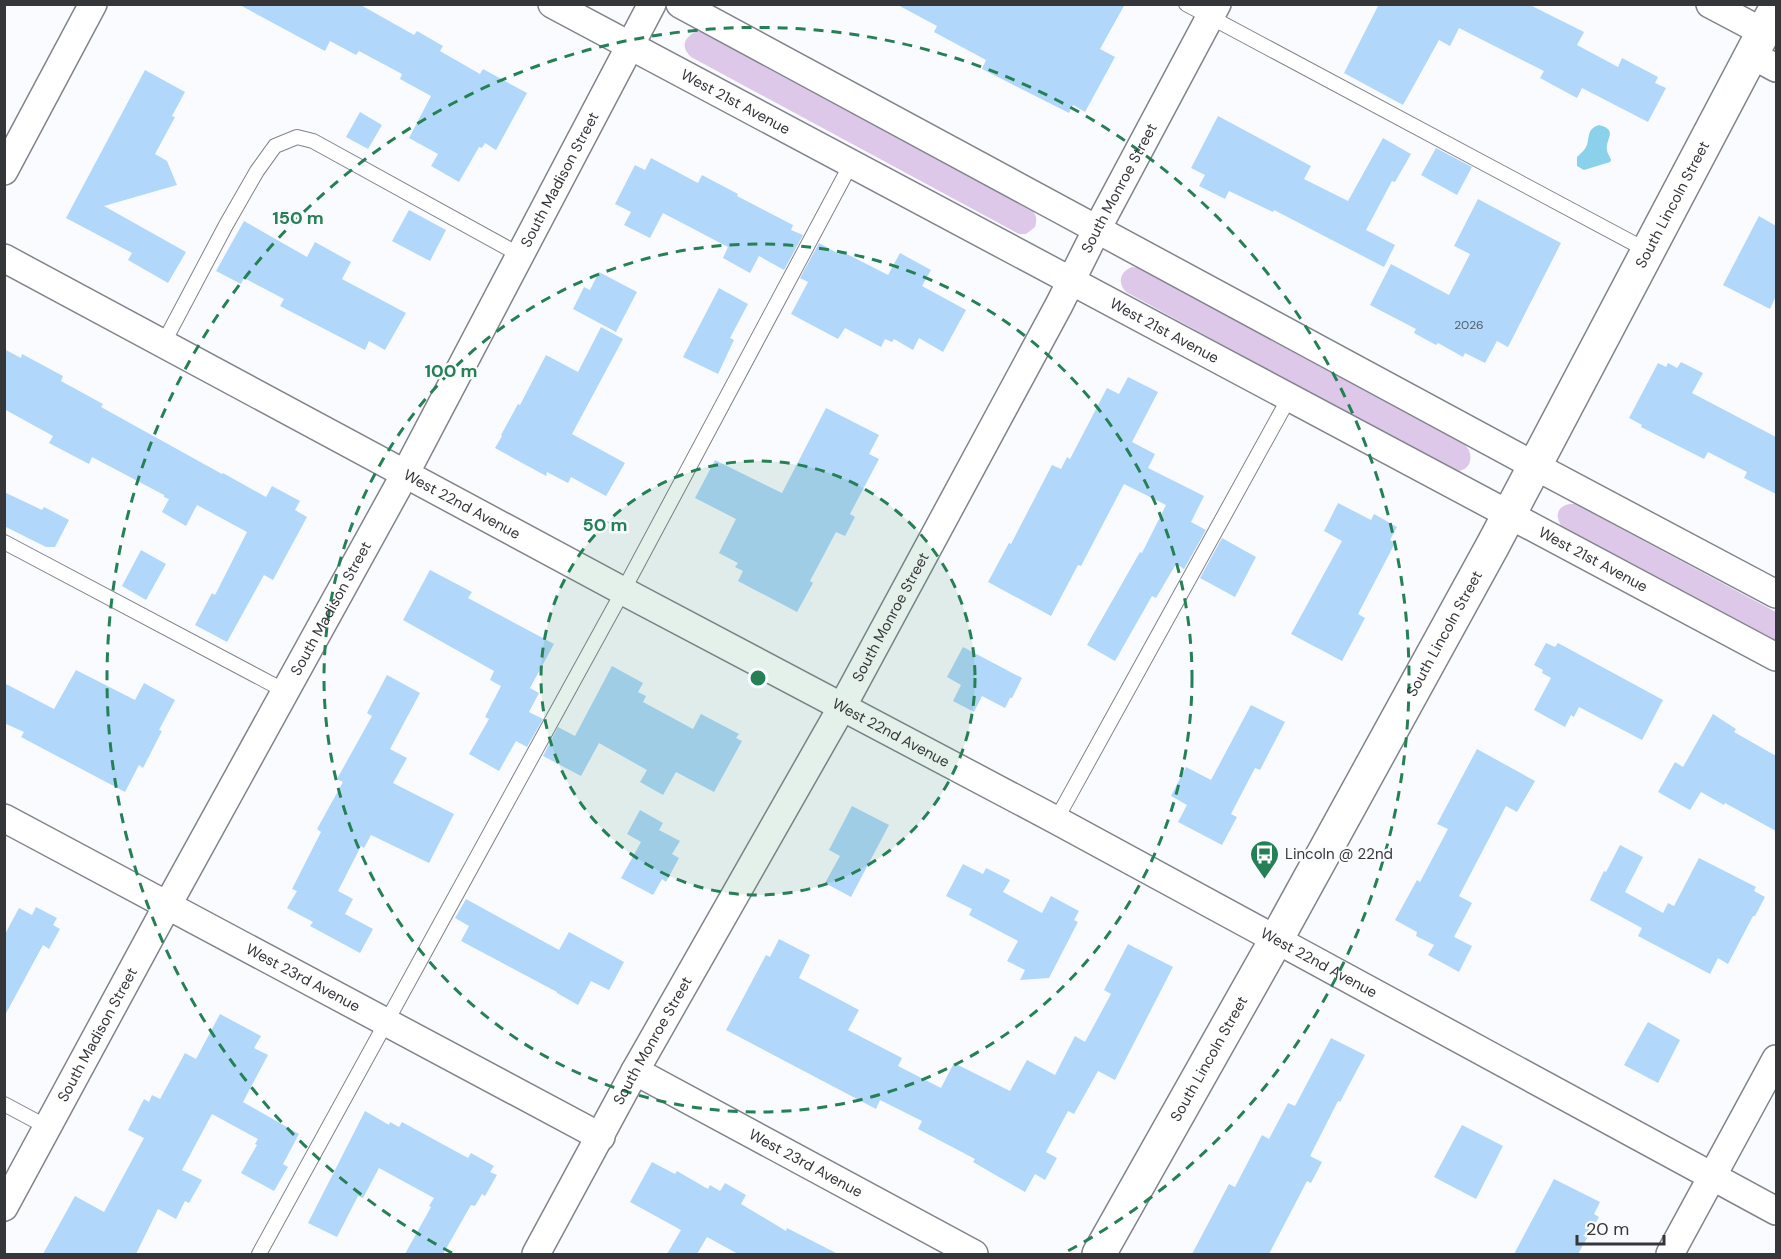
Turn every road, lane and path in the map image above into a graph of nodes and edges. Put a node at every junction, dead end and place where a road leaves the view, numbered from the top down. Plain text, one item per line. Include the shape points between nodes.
1 (93, 4) edge
2 (552, 4) edge
3 (652, 4) edge
4 (680, 4) edge
5 (1186, 4) edge
6 (1710, 4) edge
7 (1214, 11) edge
8 (1767, 41) edge
9 (630, 47) junction
10 (851, 164) junction
11 (4, 171) edge
12 (1097, 229) junction
13 (1648, 251) junction
14 (520, 255) junction
15 (4, 258) edge
16 (1071, 281) junction
17 (163, 344) junction
18 (1289, 398) junction
19 (1535, 466) junction
20 (405, 474) junction
21 (1509, 515) junction
22 (4, 542) edge
23 (622, 591) junction
24 (1776, 594) edge
25 (1776, 657) edge
26 (285, 691) junction
27 (842, 707) junction
28 (4, 818) edge
29 (1056, 820) junction
30 (167, 906) junction
31 (1276, 940) junction
32 (386, 1022) junction
33 (1776, 1059) edge
34 (635, 1071) junction
35 (4, 1104) edge
36 (47, 1127) junction
37 (601, 1137) junction
38 (1712, 1176) junction
39 (4, 1207) edge
40 (1776, 1211) edge
41 (259, 1254) edge
42 (536, 1254) edge
43 (974, 1254) edge
44 (1099, 1254) edge
45 (1670, 1254) edge

1 - 11 street
2 - 9 street, West 21st Avenue
3 - 9 street, South Madison Street
4 - 12 street
5 - 7 lane
6 - 8 street
7 - 12 street, South Monroe Street
7 - 13 lane
8 - 13 street, South Lincoln Street
9 - 10 street, West 21st Avenue
9 - 14 street, South Madison Street
10 - 16 street, West 21st Avenue
10 - 23 lane
12 - 16 street, South Monroe Street
12 - 19 street
13 - 19 street, South Lincoln Street
14 - 17 lane via 313,141 297,137 275,146 257,171
14 - 20 street, South Madison Street
15 - 17 street, West 22nd Avenue
16 - 18 street, West 21st Avenue
16 - 27 street, South Monroe Street
17 - 20 street, West 22nd Avenue
18 - 21 street, West 21st Avenue
18 - 29 lane
19 - 21 street, South Lincoln Street
19 - 24 street
20 - 23 street, West 22nd Avenue
20 - 26 street, South Madison Street
21 - 25 street, West 21st Avenue
21 - 31 street, South Lincoln Street
22 - 26 lane
23 - 27 street, West 22nd Avenue
23 - 32 lane
26 - 30 street, South Madison Street
27 - 29 street, West 22nd Avenue
27 - 34 street, South Monroe Street
28 - 30 street, West 23rd Avenue
29 - 31 street, West 22nd Avenue
30 - 32 street, West 23rd Avenue
30 - 36 street, South Madison Street
31 - 38 street, West 22nd Avenue
31 - 44 street, South Lincoln Street
32 - 37 street, West 23rd Avenue
32 - 41 lane
33 - 38 street
34 - 37 street, South Monroe Street
34 - 43 street, West 23rd Avenue
35 - 36 lane
36 - 39 street, South Madison Street
37 - 42 street, South Monroe Street
38 - 40 street, West 22nd Avenue
38 - 45 street

